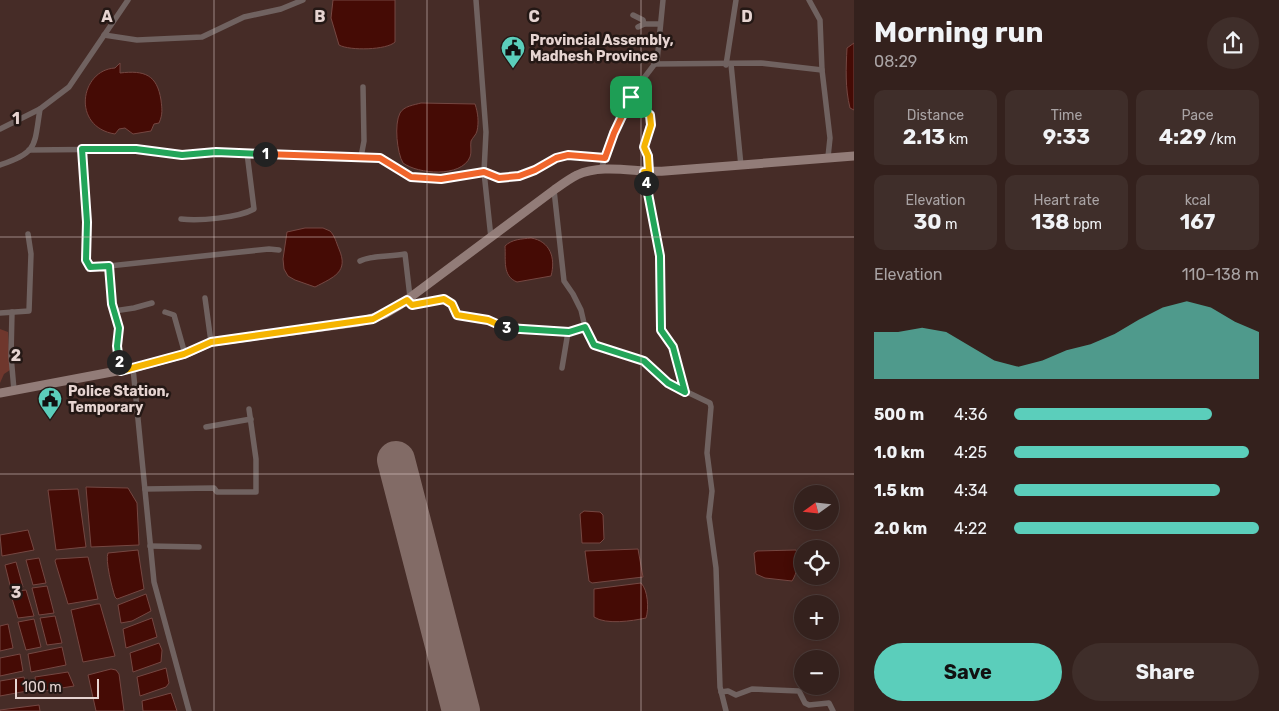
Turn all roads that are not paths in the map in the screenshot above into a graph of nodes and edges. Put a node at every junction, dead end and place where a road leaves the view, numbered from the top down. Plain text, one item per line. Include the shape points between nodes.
1 (128, 0) edge
2 (303, 0) edge
3 (476, 0) edge
4 (663, 0) edge
5 (736, 0) edge
6 (809, 0) edge
7 (633, 15) dead end
8 (644, 24) junction
9 (659, 24) junction
10 (638, 27) dead end
11 (104, 35) junction
12 (654, 64) junction
13 (728, 65) junction
14 (822, 70) junction
15 (363, 88) dead end
16 (631, 97) junction
17 (40, 109) junction
18 (0, 129) edge
19 (82, 149) junction
20 (29, 150) junction
21 (247, 152) junction
22 (854, 156) edge
23 (828, 157) junction
24 (361, 158) junction
25 (605, 158) junction
26 (0, 165) edge
27 (741, 166) junction
28 (601, 169) junction
29 (484, 172) junction
30 (647, 172) junction
31 (554, 190) junction
32 (181, 219) dead end
33 (28, 234) dead end
34 (491, 238) junction
35 (279, 250) dead end
36 (360, 261) dead end
37 (109, 266) junction
38 (205, 298) dead end
39 (409, 298) junction
40 (152, 303) dead end
41 (114, 311) junction
42 (12, 312) junction
43 (165, 312) dead end
44 (0, 313) edge
45 (585, 327) junction
46 (568, 332) junction
47 (211, 342) junction
48 (184, 354) junction
49 (133, 368) junction
50 (562, 368) dead end
51 (121, 371) junction
52 (14, 390) junction
53 (685, 392) junction
54 (0, 393) edge
55 (249, 409) dead end
56 (251, 419) junction
57 (206, 427) dead end
58 (145, 489) junction
59 (150, 546) junction
60 (199, 547) dead end
61 (721, 692) junction
62 (188, 711) edge
63 (726, 711) edge
64 (833, 711) edge

1 - 11 street
2 - 11 street via 281,9 244,17 202,37 137,40
3 - 29 street via 486,132
4 - 9 street
5 - 13 street
6 - 14 street via 820,20
7 - 8 street
8 - 9 street
8 - 10 street
9 - 12 street
11 - 17 street via 69,87
12 - 13 street
12 - 16 street
13 - 14 street via 760,63
13 - 27 street
14 - 23 street via 830,138
15 - 24 street via 364,141
16 - 25 street
16 - 30 street via 644,102 645,111 650,115 651,125 644,147 648,156
17 - 18 street
17 - 20 street via 34,142
19 - 20 street
19 - 21 street via 136,149 182,155
19 - 37 street via 86,260 90,267
20 - 26 street via 25,156
21 - 24 street
21 - 32 street via 254,209 232,216
22 - 23 main road
23 - 27 main road
24 - 29 street via 385,160 411,177 441,179
25 - 28 street
25 - 29 street via 568,155 519,176 499,178
27 - 30 main road
28 - 30 main road
28 - 31 main road via 578,174
29 - 34 street
30 - 53 street via 660,256 661,330 673,347
31 - 34 main road
31 - 45 street via 564,281 581,310
33 - 42 street via 31,254 29,311
34 - 39 main road
35 - 37 street
36 - 39 street via 367,257 387,258 405,254
37 - 41 street
38 - 47 street
39 - 46 street via 412,305 444,299 452,304 457,315 488,320 514,330
39 - 47 main road via 385,314 359,322
40 - 41 street
41 - 51 street via 119,328 117,352
42 - 44 street
42 - 52 street
43 - 48 street via 174,315
45 - 46 street
45 - 53 street via 594,345 644,361 668,383
46 - 50 street
47 - 48 main road
48 - 49 main road
49 - 51 main road
49 - 58 street
51 - 52 main road
52 - 54 main road
53 - 61 street via 710,403 711,407 707,454 712,491 710,517 716,568
55 - 56 street
56 - 57 street
56 - 58 street via 256,492 217,492 214,488
58 - 59 street
59 - 60 street
59 - 62 street via 154,582
61 - 63 street
61 - 64 street via 736,695 760,689 799,691 805,703 829,702

